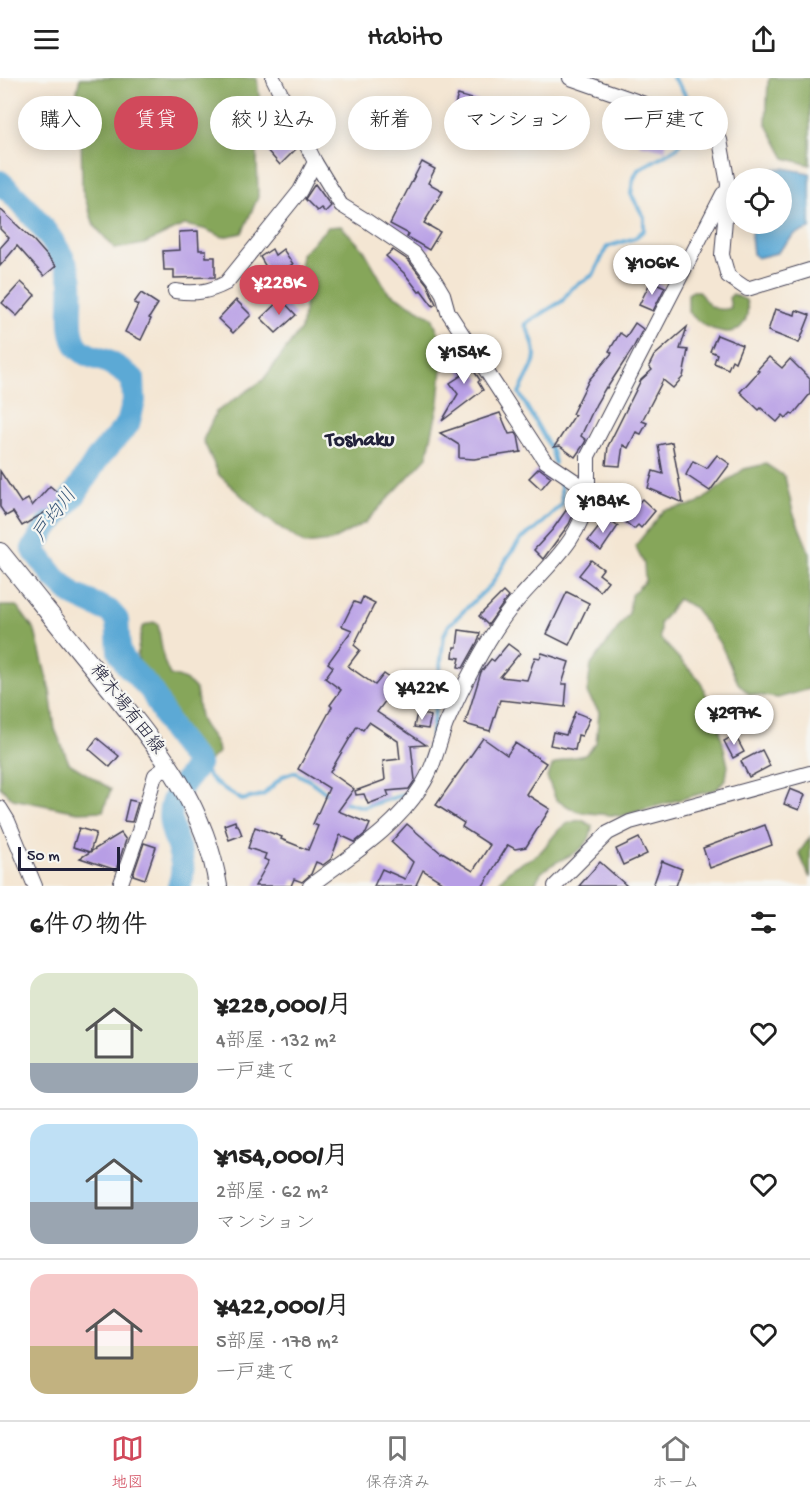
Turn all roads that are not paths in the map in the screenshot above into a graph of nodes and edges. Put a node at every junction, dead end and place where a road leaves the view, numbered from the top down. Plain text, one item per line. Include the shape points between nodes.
1 (273, 78) edge
2 (570, 78) edge
3 (315, 162) junction
4 (726, 173) edge
5 (726, 188) edge
6 (726, 208) edge
7 (810, 270) edge
8 (175, 291) dead end
9 (588, 490) junction
10 (0, 552) edge
11 (172, 769) junction
12 (810, 773) edge
13 (0, 808) edge
14 (35, 886) edge
15 (120, 886) edge
16 (218, 886) edge
17 (310, 886) edge
18 (555, 886) edge

1 - 3 street
2 - 4 street via 701,125 720,140
3 - 8 street via 300,191 226,284 210,291
3 - 9 street via 341,205 414,253 434,279 448,312 544,460
5 - 9 street via 588,456
6 - 7 street via 722,255 728,276 747,289
9 - 17 street via 587,505 573,538 503,618 481,655 445,727 422,787 399,816
10 - 11 main road, 稗木場有田線
11 - 15 street via 155,776
11 - 16 main road, 稗木場有田線 via 201,822
12 - 18 street via 630,822 608,833
13 - 14 street

